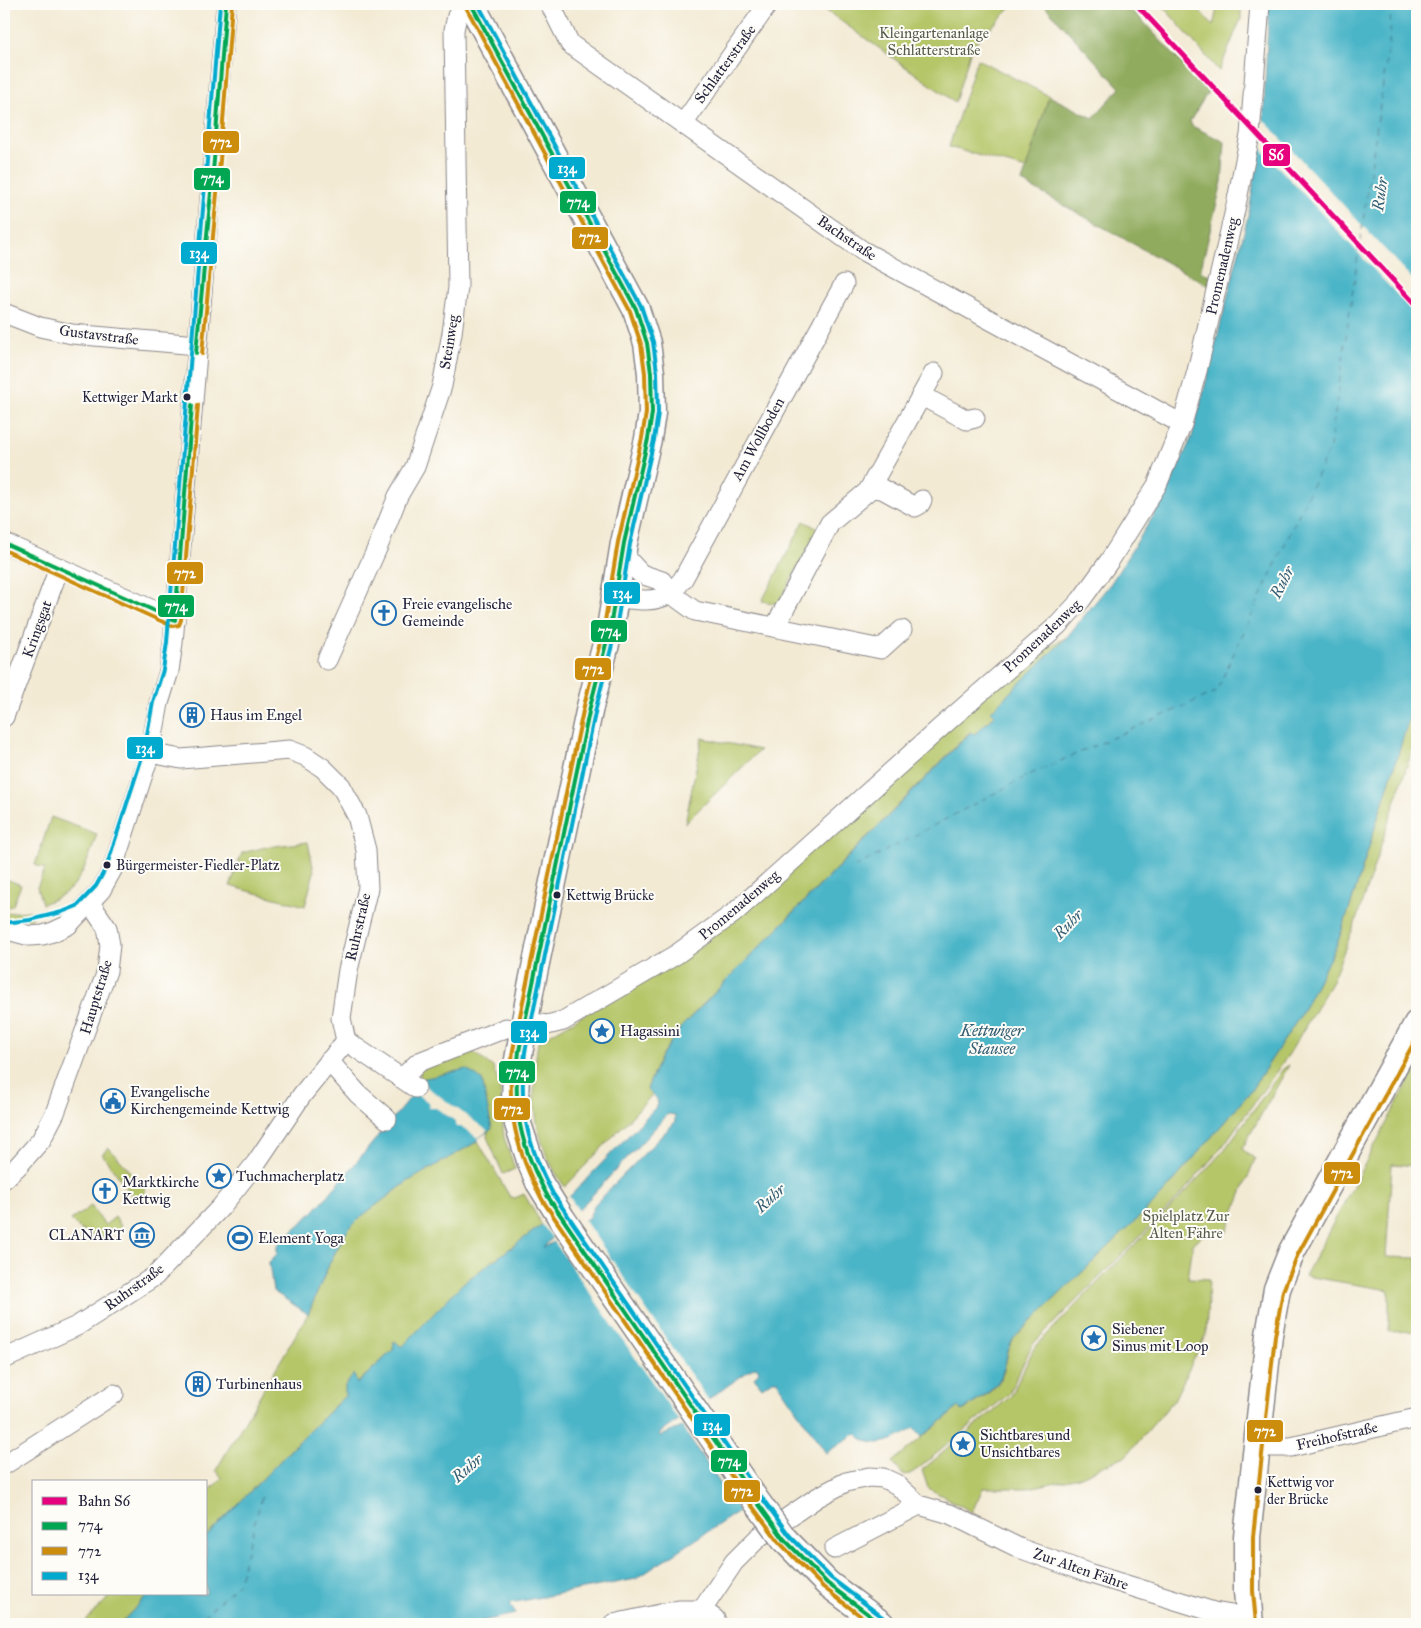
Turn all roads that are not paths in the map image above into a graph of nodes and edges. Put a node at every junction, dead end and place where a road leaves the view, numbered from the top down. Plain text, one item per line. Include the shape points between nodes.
1 (226, 4) edge
2 (464, 4) edge
3 (470, 4) edge
4 (550, 4) edge
5 (768, 4) edge
6 (1260, 4) edge
7 (682, 124) junction
8 (844, 284) dead end
9 (4, 313) edge
10 (197, 345) junction
11 (934, 373) dead end
12 (922, 396) junction
13 (975, 418) dead end
14 (1182, 424) junction
15 (870, 488) junction
16 (922, 500) dead end
17 (4, 543) edge
18 (624, 543) junction
19 (59, 568) junction
20 (670, 593) junction
21 (615, 597) junction
22 (175, 620) junction
23 (774, 627) junction
24 (902, 630) dead end
25 (327, 660) dead end
26 (4, 717) edge
27 (150, 753) junction
28 (86, 907) junction
29 (5, 929) edge
30 (516, 1024) junction
31 (1417, 1024) edge
32 (346, 1041) junction
33 (329, 1061) junction
34 (388, 1119) dead end
35 (4, 1179) edge
36 (4, 1359) edge
37 (114, 1394) dead end
38 (1417, 1418) edge
39 (1256, 1446) junction
40 (4, 1465) edge
41 (919, 1504) junction
42 (834, 1549) dead end
43 (702, 1610) junction
44 (1249, 1620) edge
45 (613, 1624) edge
46 (717, 1624) edge
47 (880, 1624) edge

1 - 10 street
2 - 25 street, Steinweg via 454,30 458,287 442,386 415,467 398,496
3 - 18 main road via 633,302 647,343 652,413 642,472
4 - 7 street, Bachstraße via 570,44
5 - 7 street, Schlatterstraße
6 - 14 street, Promenadenweg via 1250,135 1217,289
7 - 14 street, Bachstraße via 863,250
8 - 20 street, Am Wollboden via 683,579
9 - 10 street, Gustavstraße via 40,327 72,334
10 - 22 street
11 - 12 street
12 - 13 street via 967,420
12 - 15 street
14 - 30 street, Promenadenweg via 1157,485 1138,517 1081,600 1058,624 734,913 677,954 563,1021 548,1025
15 - 16 street via 882,489 915,507
15 - 23 street via 830,523
17 - 19 street
18 - 20 street via 628,560 641,574 662,581
18 - 21 main road
19 - 22 street
19 - 26 street, Kringsgat
20 - 21 street via 652,600
20 - 23 street via 695,611
21 - 30 main road via 562,840
22 - 27 street via 168,671
23 - 24 street via 881,649
27 - 28 street via 112,870 102,890
27 - 32 street, Ruhrstraße via 181,759 289,750 323,768 341,786 357,816 366,850 368,888 348,970 341,1018
28 - 29 street via 64,918
28 - 35 street, Hauptstraße via 107,928 110,946 107,971 55,1114 41,1140
30 - 32 street via 419,1062 409,1083
30 - 47 main road, bridge via 515,1103 518,1124 539,1182 784,1539 827,1583
31 - 39 main road via 1292,1252 1277,1289
32 - 33 street, Ruhrstraße
33 - 34 street via 358,1094
33 - 36 street, Ruhrstraße via 221,1207 155,1276 78,1326
37 - 40 street
38 - 39 street, Freihofstraße via 1291,1447
39 - 44 main road via 1247,1537
41 - 42 street
41 - 43 street, Zur Alten Fähre via 896,1484 883,1478 846,1482 759,1537 734,1562
41 - 44 street, Zur Alten Fähre via 950,1514 1018,1548 1088,1573
43 - 45 street via 680,1610
43 - 46 street

